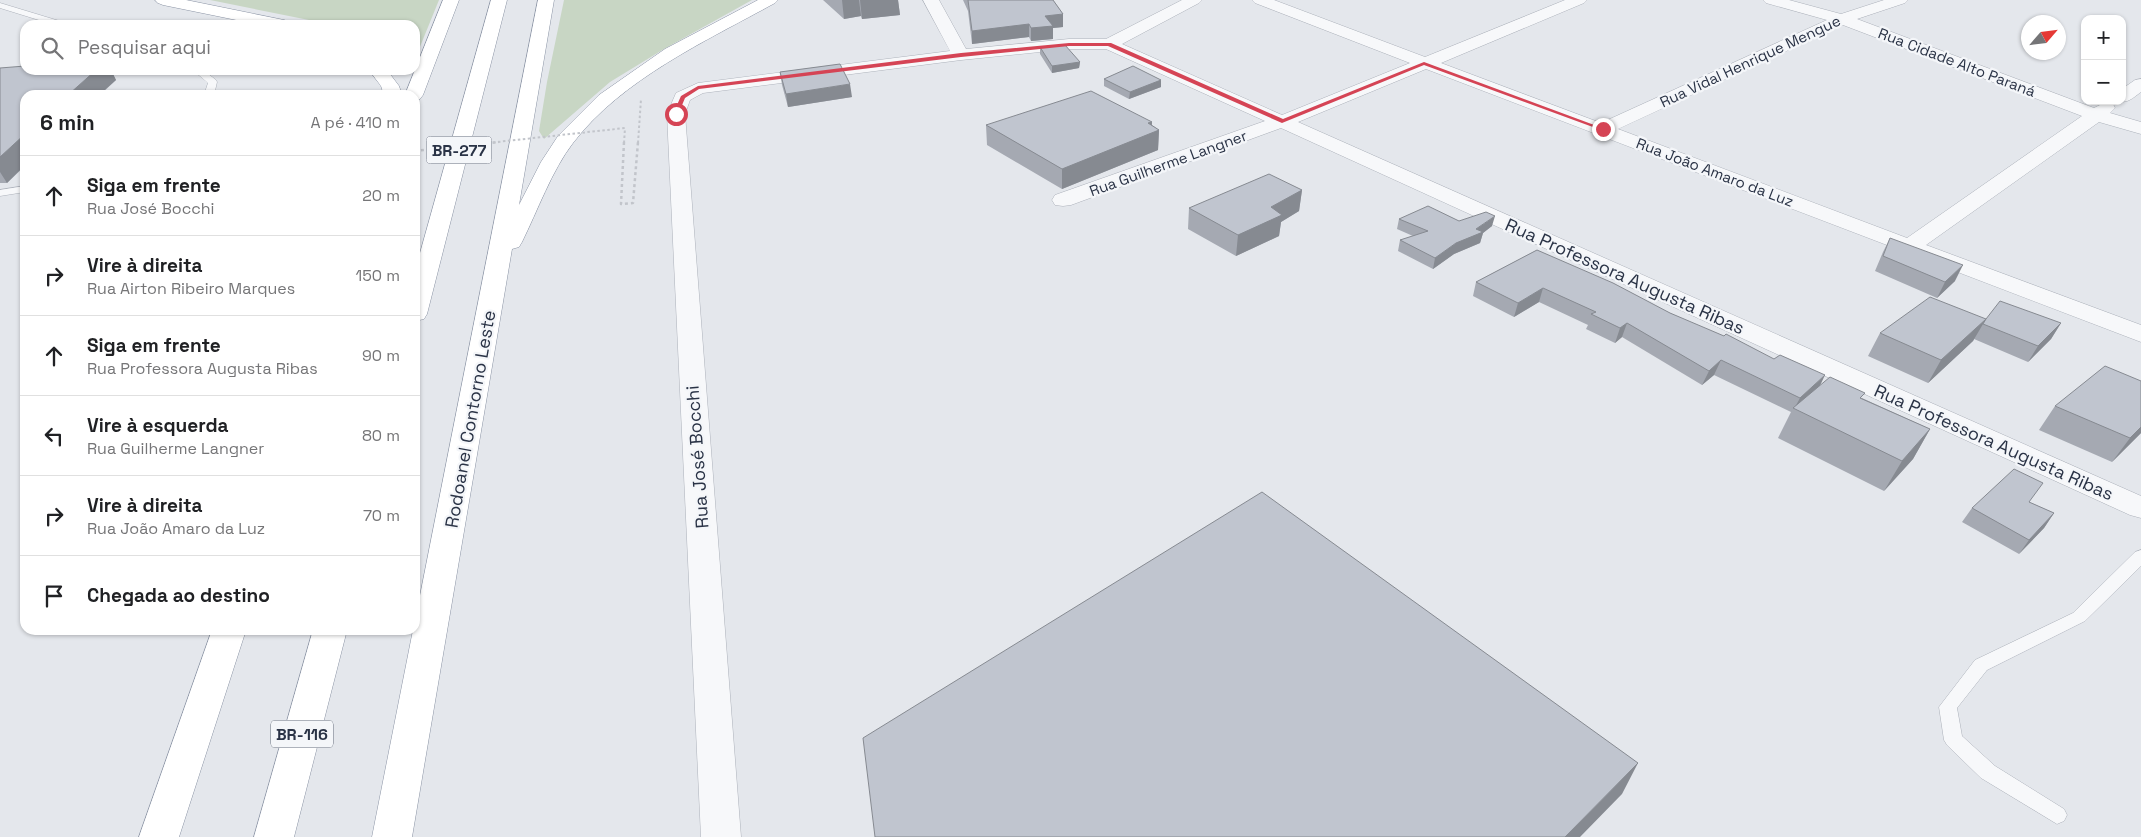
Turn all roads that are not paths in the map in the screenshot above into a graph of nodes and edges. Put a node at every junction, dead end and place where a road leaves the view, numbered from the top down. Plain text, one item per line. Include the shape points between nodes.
1 (163, 0) edge
2 (451, 0) edge
3 (490, 0) edge
4 (499, 0) edge
5 (770, 0) edge
6 (931, 0) edge
7 (1194, 0) edge
8 (1260, 0) edge
9 (1579, 0) edge
10 (1771, 0) edge
11 (1900, 0) edge
12 (547, 3) edge
13 (0, 6) edge
14 (1842, 19) junction
15 (46, 20) edge
16 (260, 20) edge
17 (493, 22) junction
18 (1109, 44) junction
19 (961, 55) junction
20 (1424, 63) junction
21 (204, 75) edge
22 (382, 75) edge
23 (2141, 84) edge
24 (211, 90) edge
25 (391, 90) edge
26 (416, 90) edge
27 (2126, 94) edge
28 (2109, 105) edge
29 (2095, 115) junction
30 (1282, 122) junction
31 (2141, 128) edge
32 (1603, 129) junction
33 (20, 191) edge
34 (0, 193) edge
35 (1063, 200) dead end
36 (1910, 246) junction
37 (498, 268) junction
38 (420, 296) edge
39 (2141, 334) edge
40 (2141, 508) edge
41 (2141, 556) edge
42 (228, 635) edge
43 (329, 635) edge
44 (2057, 814) dead end
45 (159, 837) edge
46 (274, 837) edge
47 (392, 837) edge
48 (721, 837) edge

1 - 16 highway
2 - 26 highway
3 - 17 highway
4 - 17 highway, BR-277
5 - 37 highway via 671,52 605,99 565,140 556,154
6 - 19 street
7 - 18 street
8 - 20 street, Rua João Amaro da Luz
9 - 20 street, Rua Guilherme Langner
10 - 14 street, Rua Cidade Alto Paraná
11 - 14 street, Rua Vidal Henrique Mengue
12 - 37 highway, Rodoanel Contorno Leste
13 - 15 lane
14 - 29 street, Rua Cidade Alto Paraná
14 - 32 street, Rua Vidal Henrique Mengue
17 - 38 highway, BR-277
18 - 19 street via 1069,44
18 - 30 street, Rua Professora Augusta Ribas
19 - 48 street, Rua José Bocchi via 698,88 682,97 676,114
20 - 30 street, Rua Guilherme Langner
20 - 32 street, Rua João Amaro da Luz
21 - 24 lane via 213,82
22 - 25 highway
23 - 27 street
28 - 29 street
29 - 31 street, Rua Cidade Alto Paraná
29 - 36 street
30 - 35 street, Rua Guilherme Langner
30 - 40 street, Rua Professora Augusta Ribas
32 - 36 street, Rua João Amaro da Luz
33 - 34 lane
36 - 39 street, Rua João Amaro da Luz
37 - 47 highway, Rodoanel Contorno Leste
41 - 44 lane via 2079,618 1981,665 1948,707 1952,740 1988,772
42 - 45 highway
43 - 46 highway, BR-116

